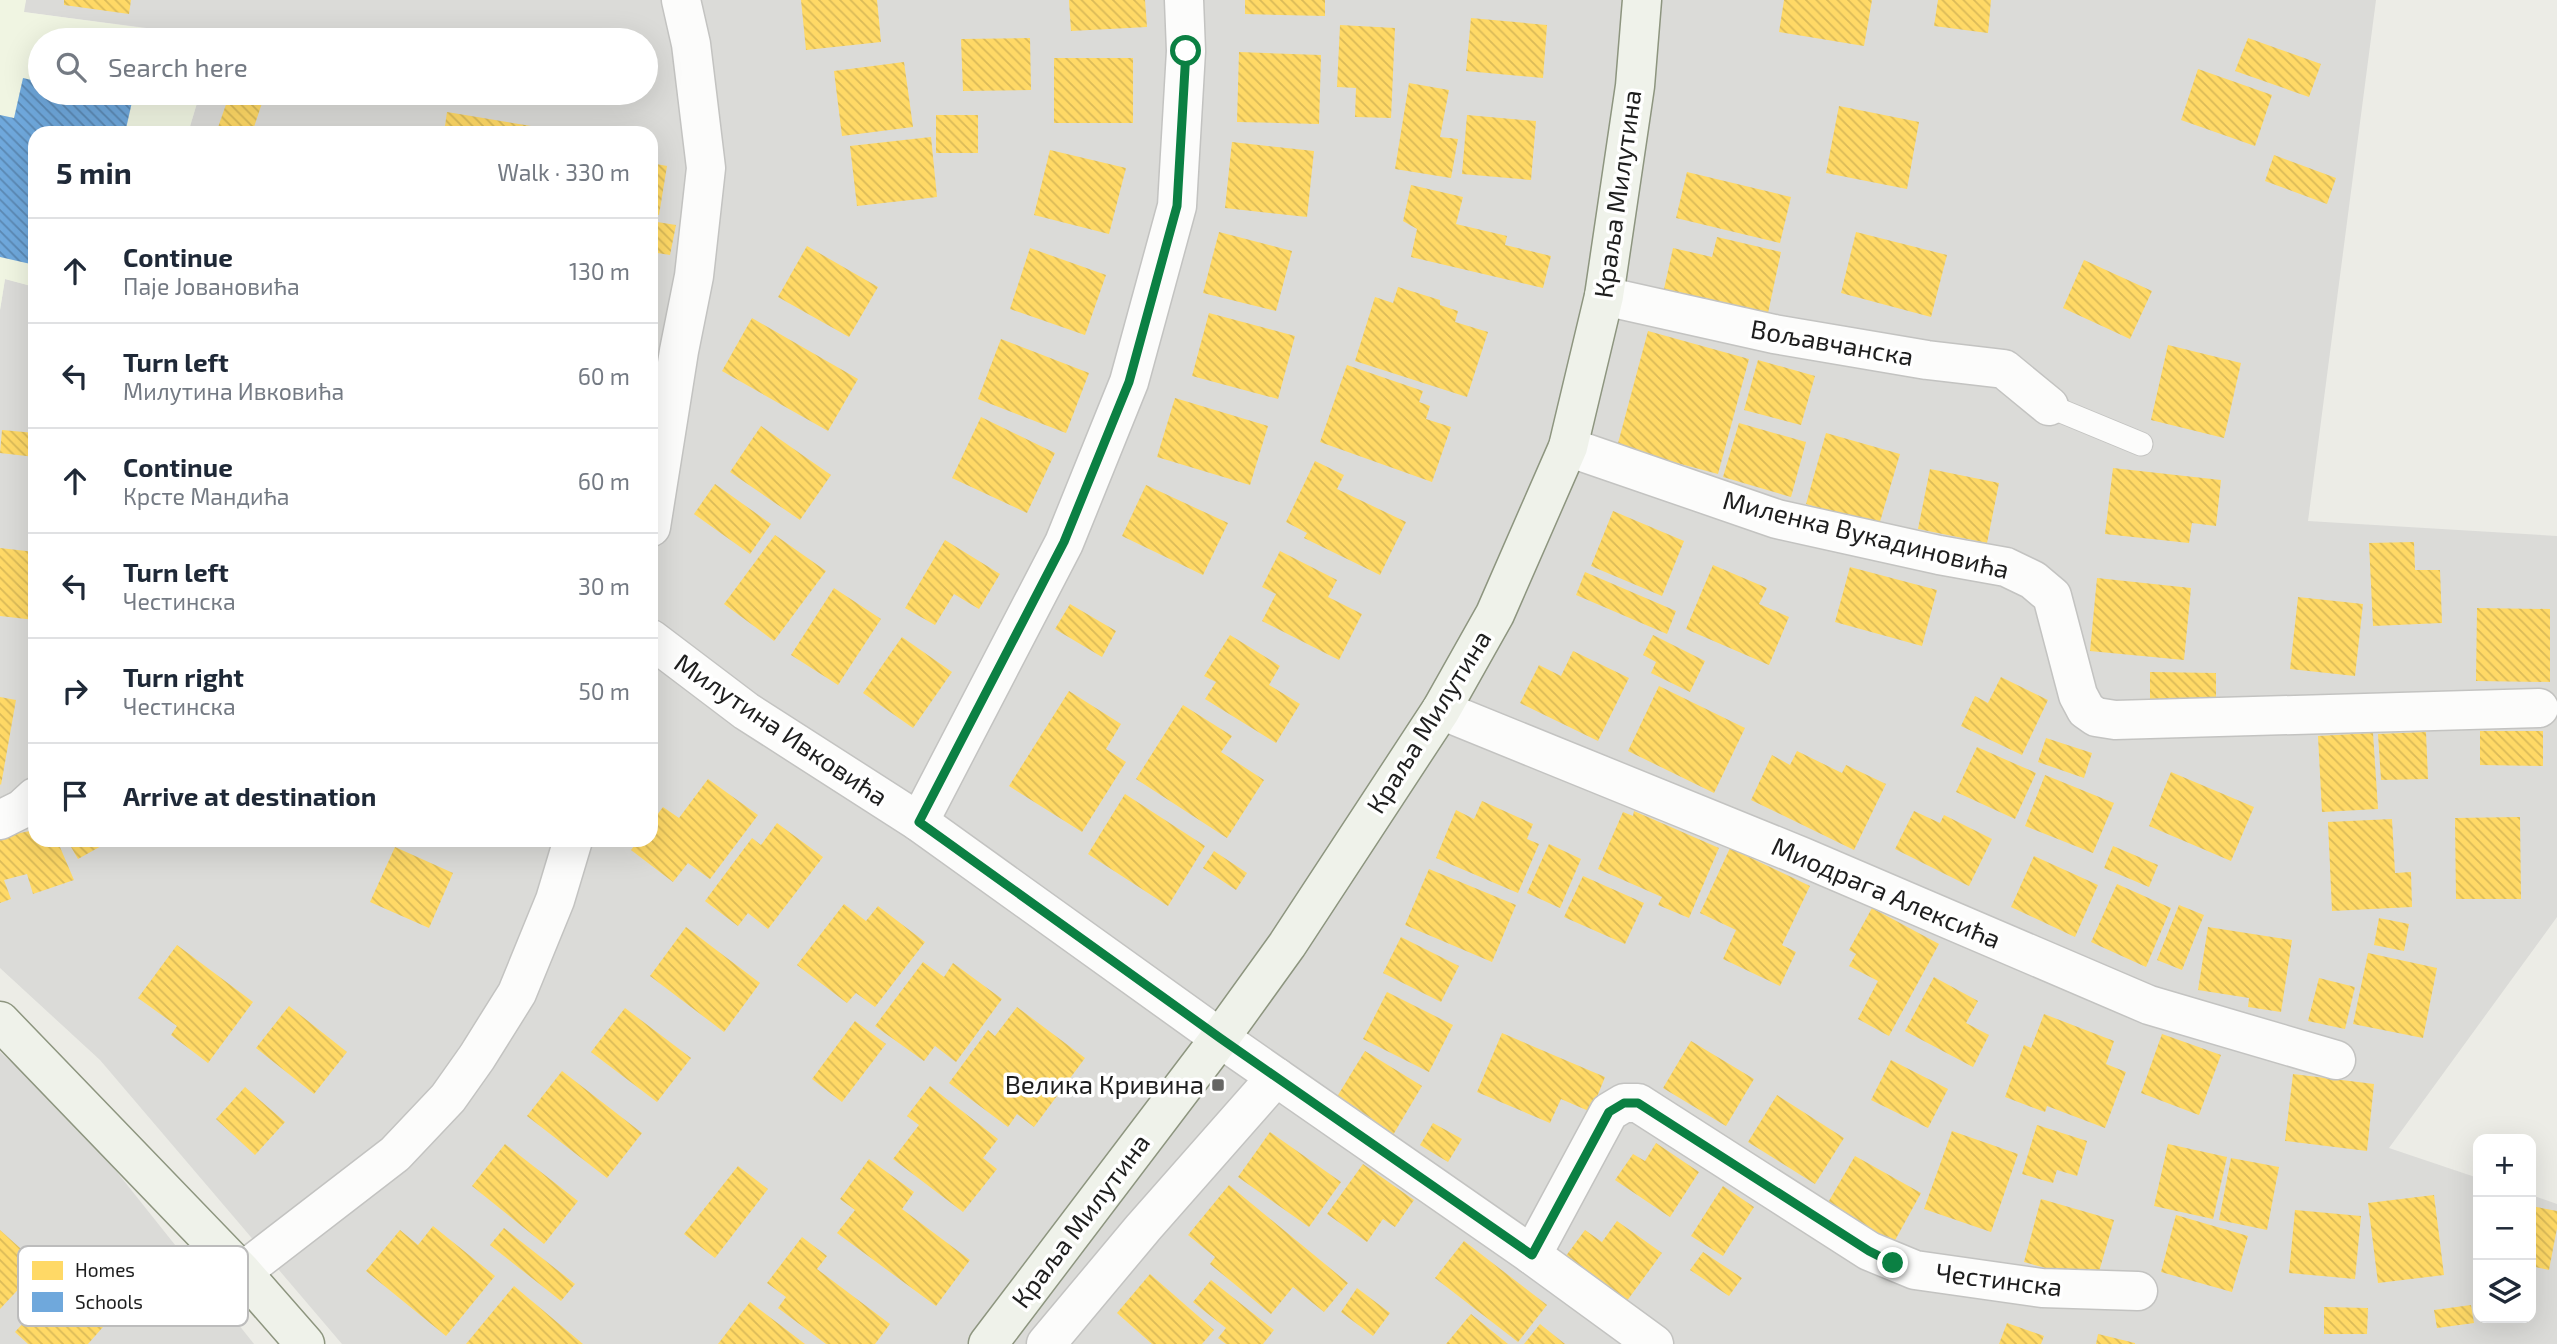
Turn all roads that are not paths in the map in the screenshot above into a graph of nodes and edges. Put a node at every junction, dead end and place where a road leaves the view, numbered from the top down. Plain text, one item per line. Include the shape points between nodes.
1 (681, 0) edge
2 (1184, 0) edge
3 (1642, 0) edge
4 (1604, 296) junction
5 (2049, 406) joint
6 (2141, 444) dead end
7 (1568, 447) junction
8 (658, 483) edge
9 (658, 644) edge
10 (2539, 708) dead end
11 (1441, 710) junction
12 (28, 803) edge
13 (0, 820) edge
14 (919, 822) junction
15 (571, 847) edge
16 (0, 1021) edge
17 (1220, 1038) junction
18 (2336, 1060) dead end
19 (1276, 1077) junction
20 (217, 1246) edge
21 (1532, 1255) junction
22 (248, 1267) edge
23 (248, 1279) edge
24 (2138, 1291) dead end
25 (305, 1344) edge
26 (988, 1344) edge
27 (1046, 1344) edge
28 (1654, 1344) edge

1 - 8 street via 706,168 694,276
2 - 14 street via 1186,51 1177,206 1129,382 1064,542
3 - 4 street, Краља Милутина via 1633,98
4 - 5 street, Вољавчанска via 1774,334 2004,369
4 - 7 street, Краља Милутина
5 - 6 lane
7 - 10 street, Миленка Вукадиновића via 1777,519 2006,568 2033,580 2052,596 2078,695 2096,717
7 - 11 street, Краља Милутина via 1495,614
9 - 14 street, Милутина Ивковића via 746,712
11 - 17 street, Краља Милутина via 1287,945
11 - 18 street, Миодрага Алексића via 1803,857 2149,1005
12 - 13 street
14 - 17 street, Милутина Ивковића
15 - 22 street via 517,993 447,1098 395,1154
16 - 20 street
17 - 19 street, Милутина Ивковића
17 - 26 street, Краља Милутина
19 - 21 street, Милутина Ивковића
19 - 27 street
21 - 24 street, Честинска via 1609,1112 1624,1103 1638,1103 1893,1263 2042,1288
21 - 28 street, Милутина Ивковића
23 - 25 street

